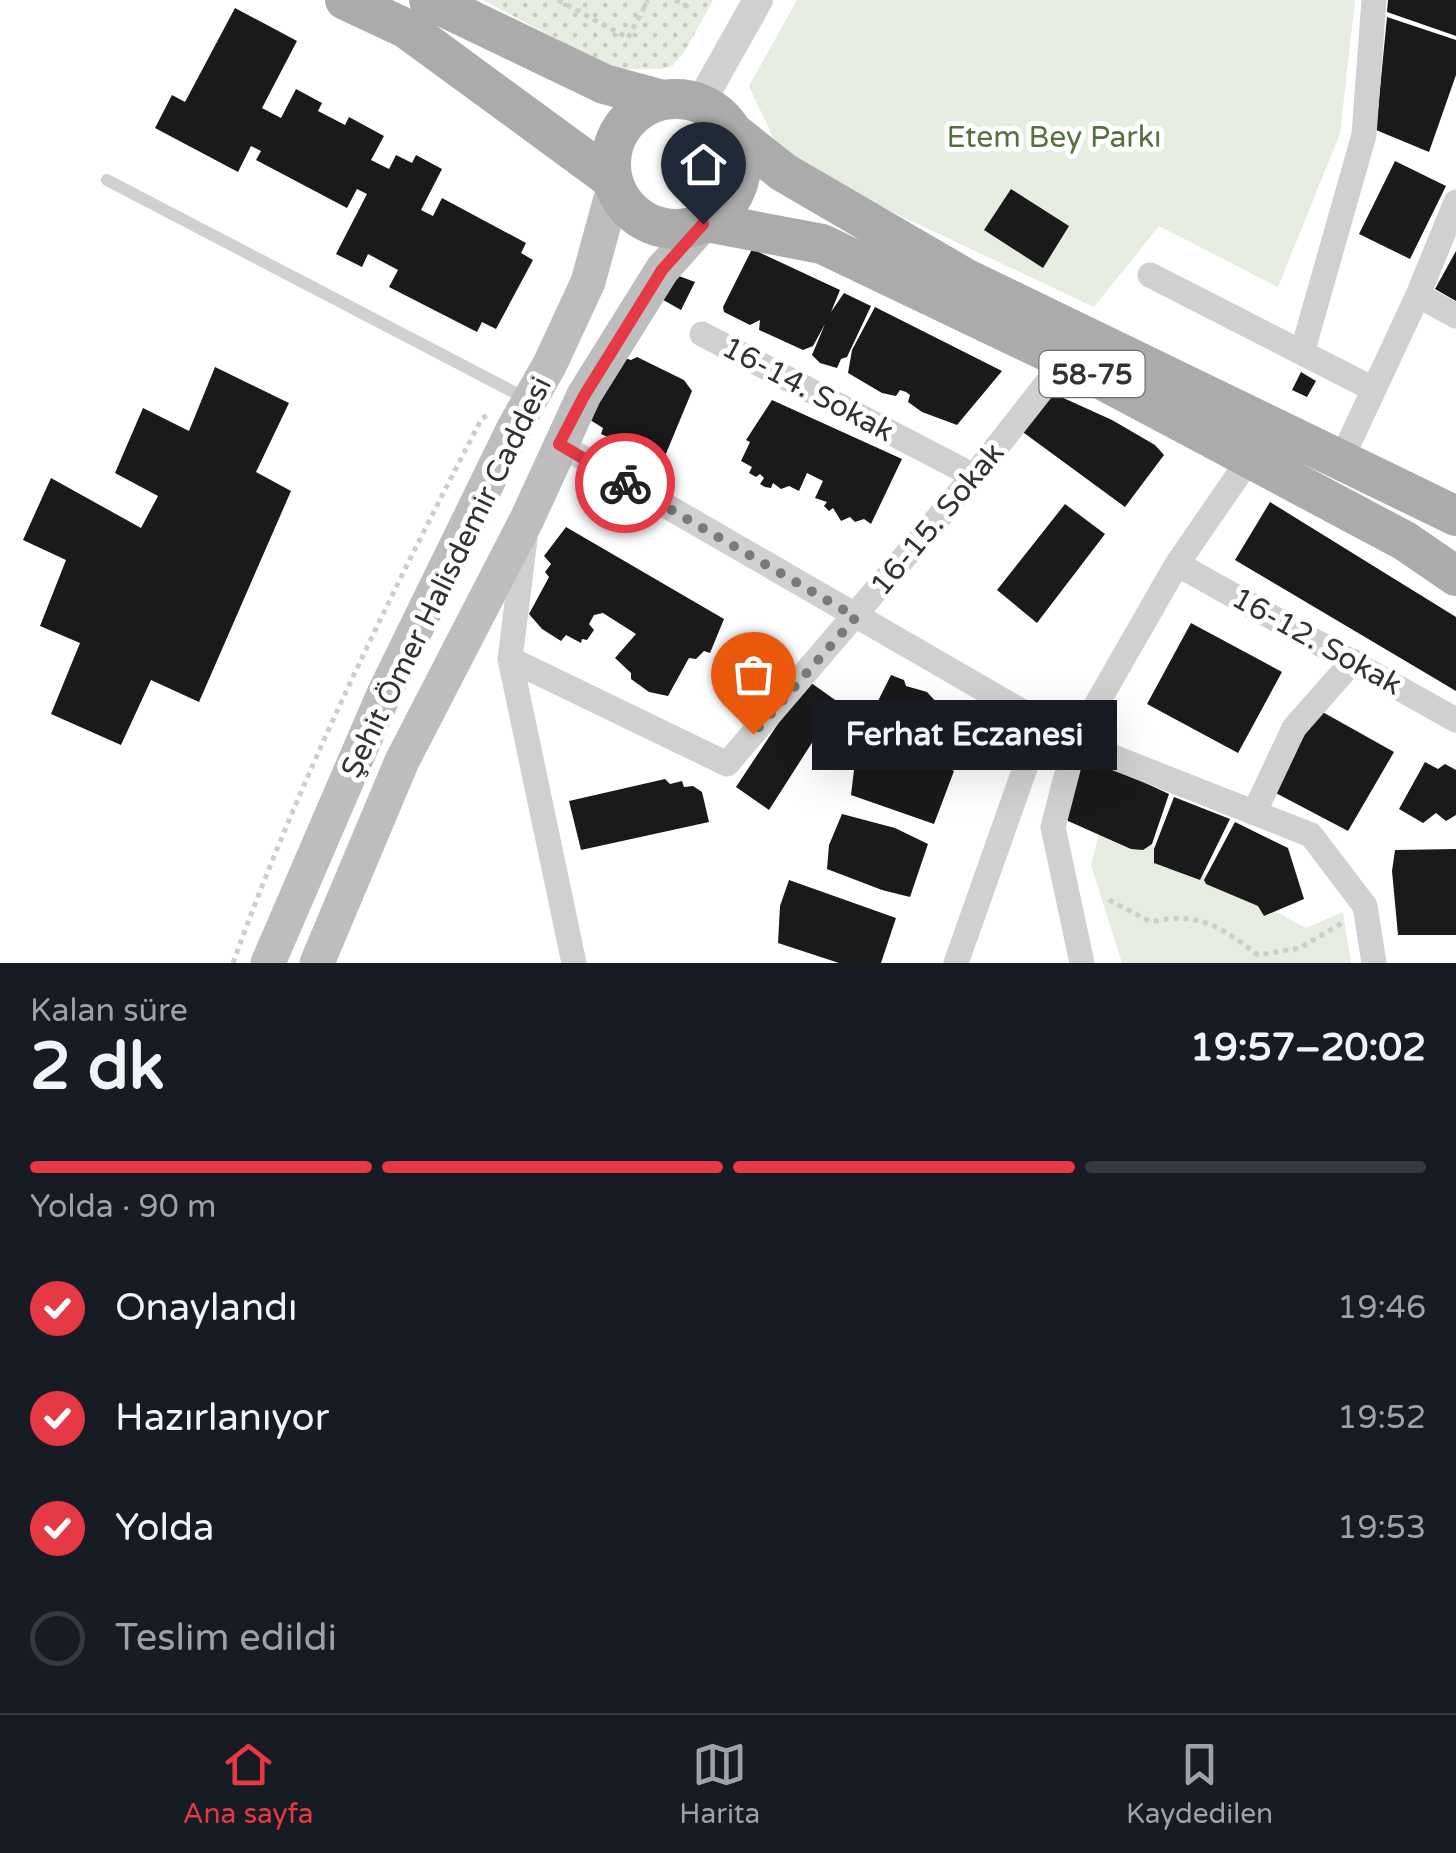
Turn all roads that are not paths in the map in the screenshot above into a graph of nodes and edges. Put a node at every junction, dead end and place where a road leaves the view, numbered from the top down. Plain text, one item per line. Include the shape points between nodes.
1 (345, 0) edge
2 (758, 0) edge
3 (1374, 0) edge
4 (419, 10) edge
5 (682, 101) junction
6 (734, 133) junction
7 (107, 180) dead end
8 (613, 184) junction
9 (1456, 202) edge
10 (705, 223) junction
11 (1150, 275) dead end
12 (1418, 295) junction
13 (1456, 316) edge
14 (702, 334) dead end
15 (1302, 353) junction
16 (1065, 360) junction
17 (1374, 389) junction
18 (530, 400) junction
19 (559, 444) junction
20 (1250, 458) junction
21 (1340, 462) junction
22 (974, 476) junction
23 (1456, 516) edge
24 (527, 519) junction
25 (1177, 564) junction
26 (1456, 576) edge
27 (856, 617) junction
28 (510, 659) junction
29 (1353, 660) junction
30 (1456, 720) edge
31 (1041, 723) junction
32 (1075, 742) junction
33 (1254, 813) junction
34 (268, 963) edge
35 (317, 963) edge
36 (574, 963) edge
37 (956, 963) edge
38 (1082, 963) edge
39 (1374, 963) edge

1 - 4 main road
2 - 5 street
3 - 15 street via 1364,134
4 - 5 main road via 604,84
4 - 8 main road
5 - 6 main road via 714,110
5 - 8 main road via 643,107 627,120 610,159
6 - 10 main road via 741,162 736,193
6 - 21 main road, 58-75 via 782,172 965,278
7 - 18 lane
8 - 10 main road via 642,220 683,230
8 - 18 main road, Şehit Ömer Halisdemir Caddesi via 588,282
9 - 12 street
10 - 16 main road, 58-75 via 822,244
10 - 19 main road, Şehit Ömer Halisdemir Caddesi via 662,270
11 - 15 street
12 - 13 street
12 - 17 street
14 - 22 street, 16-14. Sokak
15 - 17 street
16 - 20 main road, 58-75
16 - 22 street, 16-15. Sokak
17 - 21 street
18 - 34 main road, Şehit Ömer Halisdemir Caddesi via 384,694
19 - 24 main road, Şehit Ömer Halisdemir Caddesi
19 - 27 street
20 - 25 street
20 - 26 main road, 58-75 via 1405,541
21 - 23 main road, 58-75
22 - 27 street, 16-15. Sokak
24 - 28 street
24 - 35 main road, Şehit Ömer Halisdemir Caddesi via 402,761
25 - 29 street, 16-12. Sokak
25 - 32 street
27 - 28 street, 16-15. Sokak via 727,764
27 - 31 street
28 - 36 street
29 - 30 street, 16-12. Sokak
29 - 33 street via 1294,728
31 - 32 street
31 - 37 street
32 - 33 street
32 - 38 street via 1053,827
33 - 39 street via 1311,835 1365,906

